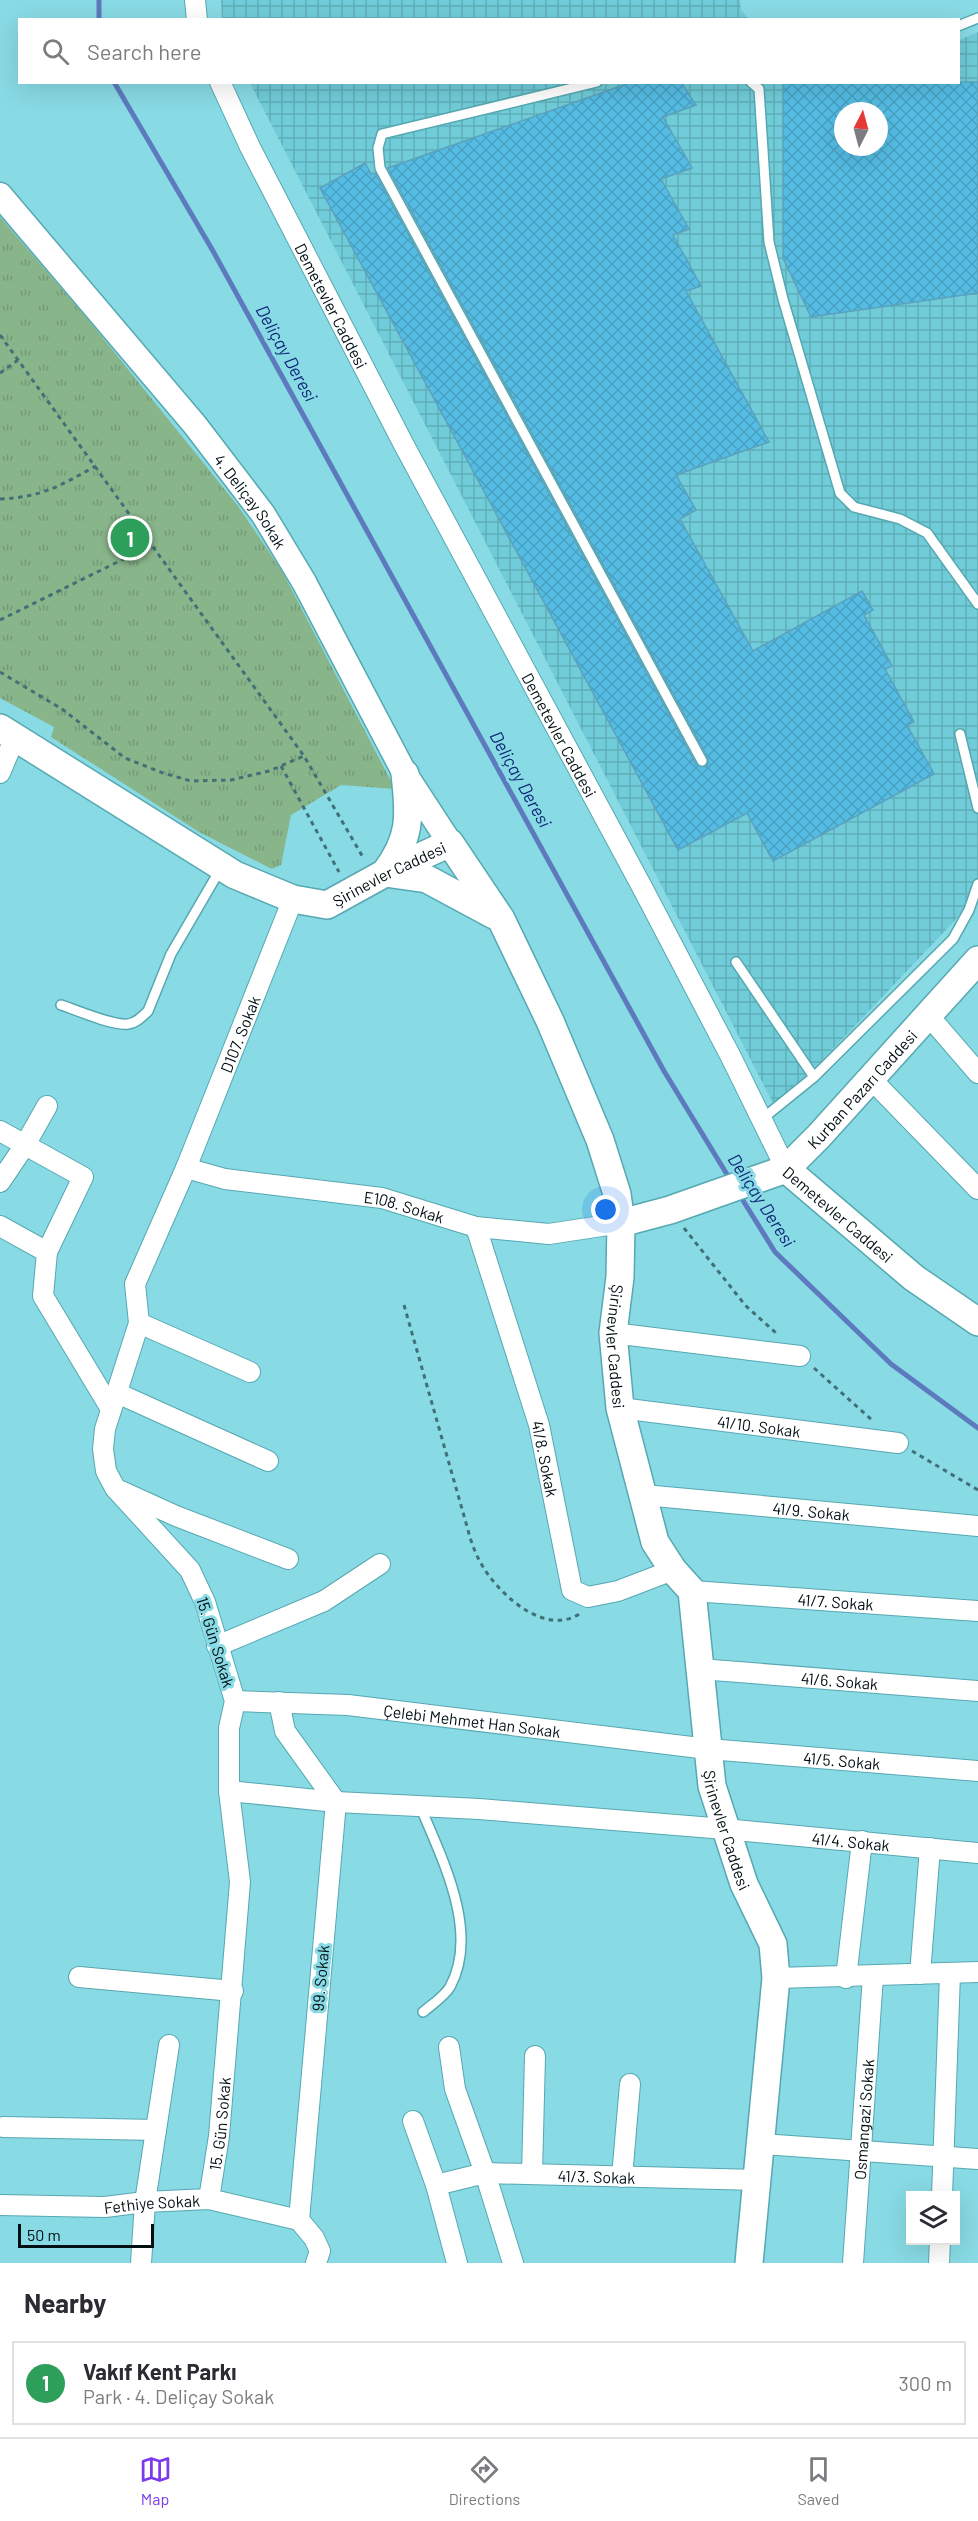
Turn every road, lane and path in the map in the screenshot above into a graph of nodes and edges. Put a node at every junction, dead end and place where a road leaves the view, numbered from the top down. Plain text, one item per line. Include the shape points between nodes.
1 (195, 0) edge
2 (197, 18) edge
3 (978, 18) edge
4 (960, 25) edge
5 (221, 84) edge
6 (589, 84) edge
7 (753, 84) edge
8 (0, 195) edge
9 (0, 335) edge
10 (18, 360) junction
11 (0, 373) edge
12 (96, 465) junction
13 (0, 499) edge
14 (152, 544) junction
15 (978, 604) edge
16 (0, 620) edge
17 (0, 672) edge
18 (7, 733) edge
19 (960, 734) dead end
20 (304, 756) junction
21 (702, 761) dead end
22 (281, 766) junction
23 (0, 773) edge
24 (405, 774) junction
25 (978, 808) edge
26 (450, 843) junction
27 (222, 867) junction
28 (380, 876) junction
29 (978, 884) edge
30 (350, 894) junction
31 (293, 899) junction
32 (501, 919) junction
33 (978, 960) edge
34 (736, 962) dead end
35 (61, 1005) dead end
36 (928, 1015) junction
37 (978, 1073) edge
38 (814, 1077) junction
39 (871, 1079) junction
40 (47, 1106) dead end
41 (762, 1119) junction
42 (0, 1131) edge
43 (25, 1145) junction
44 (186, 1168) junction
45 (779, 1171) junction
46 (0, 1182) edge
47 (978, 1189) edge
48 (621, 1223) junction
49 (0, 1226) edge
50 (476, 1227) junction
51 (46, 1252) junction
52 (404, 1305) dead end
53 (139, 1323) junction
54 (978, 1323) edge
55 (613, 1334) junction
56 (800, 1356) dead end
57 (250, 1372) dead end
58 (114, 1401) junction
59 (620, 1408) junction
60 (898, 1443) dead end
61 (268, 1461) dead end
62 (115, 1488) junction
63 (644, 1495) junction
64 (978, 1526) edge
65 (288, 1558) dead end
66 (380, 1564) dead end
67 (673, 1570) junction
68 (692, 1591) junction
69 (588, 1597) junction
70 (978, 1611) edge
71 (218, 1646) junction
72 (700, 1669) junction
73 (978, 1691) edge
74 (235, 1701) junction
75 (279, 1702) junction
76 (708, 1749) junction
77 (978, 1771) edge
78 (229, 1791) junction
79 (336, 1802) junction
80 (420, 1806) junction
81 (725, 1829) junction
82 (862, 1841) junction
83 (930, 1848) junction
84 (978, 1853) edge
85 (978, 1972) edge
86 (920, 1974) junction
87 (950, 1974) junction
88 (873, 1976) junction
89 (79, 1977) dead end
90 (776, 1978) junction
91 (846, 1978) junction
92 (232, 1991) junction
93 (423, 2012) dead end
94 (170, 2045) dead end
95 (449, 2047) dead end
96 (536, 2056) dead end
97 (630, 2084) dead end
98 (413, 2121) dead end
99 (3, 2127) dead end
100 (156, 2130) junction
101 (761, 2144) junction
102 (861, 2149) junction
103 (944, 2157) junction
104 (978, 2159) edge
105 (485, 2173) junction
106 (532, 2174) junction
107 (622, 2177) junction
108 (757, 2180) junction
109 (436, 2185) junction
110 (942, 2191) edge
111 (208, 2199) junction
112 (145, 2202) junction
113 (0, 2205) edge
114 (299, 2220) junction
115 (940, 2245) edge
116 (141, 2263) edge
117 (316, 2263) edge
118 (457, 2263) edge
119 (513, 2263) edge
120 (749, 2263) edge
121 (853, 2263) edge
122 (939, 2263) edge

1 - 2 street
3 - 4 lane
5 - 41 street, Demetevler Caddesi via 404,445
6 - 21 lane via 382,134 378,148 380,168
7 - 15 lane via 759,89 769,242 840,494 854,507 900,519 927,534
8 - 24 street, 4. Deliçay Sokak via 195,425 263,514 304,582
9 - 10 path
10 - 11 path
10 - 12 path
12 - 13 path via 49,492
12 - 14 path
14 - 16 path
14 - 20 path
17 - 22 path via 62,709 125,758 163,773 191,781 231,780
18 - 23 street
18 - 27 main road, Şirinevler Caddesi
19 - 25 lane
20 - 22 path
20 - 28 path
22 - 30 path
24 - 26 street, 4. Deliçay Sokak
24 - 28 main road via 408,807 404,842
26 - 28 main road, Şirinevler Caddesi
26 - 32 main road, Şirinevler Caddesi
27 - 31 main road, Şirinevler Caddesi
27 - 35 lane via 171,954 142,1017 121,1024
28 - 30 main road, Şirinevler Caddesi
28 - 32 main road via 427,879
29 - 38 lane via 953,939
30 - 31 main road, Şirinevler Caddesi via 327,905
31 - 44 street, D107. Sokak
32 - 48 main road, Şirinevler Caddesi via 550,1021 600,1140 617,1194
33 - 36 main road, Kurban Pazarı Caddesi
34 - 38 lane
36 - 37 street
36 - 39 main road, Kurban Pazarı Caddesi
38 - 41 lane
39 - 45 main road, Kurban Pazarı Caddesi
39 - 47 street
40 - 43 street
41 - 45 street, Demetevler Caddesi
42 - 43 street
43 - 46 street
43 - 51 street via 83,1177
44 - 50 street, E108. Sokak via 225,1179 382,1198
44 - 53 street, 15. Gün Sokak via 135,1284
45 - 48 main road, Kurban Pazarı Caddesi
45 - 54 main road, Demetevler Caddesi via 914,1278
48 - 50 street, E108. Sokak via 549,1234
48 - 55 main road, Şirinevler Caddesi
49 - 51 street
50 - 69 street, 41/8. Sokak via 539,1425 572,1590
51 - 58 street via 43,1296
52 - 69 path via 472,1545 487,1573 520,1606 550,1621 581,1614
53 - 57 street
53 - 58 street, 15. Gün Sokak
55 - 56 street
55 - 59 main road, Şirinevler Caddesi
58 - 61 street
58 - 62 street, 15. Gün Sokak via 103,1449 106,1471
59 - 60 street, 41/10. Sokak
59 - 63 main road, Şirinevler Caddesi
62 - 65 street via 176,1516
62 - 71 street, 15. Gün Sokak via 190,1570 205,1602
63 - 64 street, 41/9. Sokak
63 - 67 main road, Şirinevler Caddesi via 655,1542
66 - 71 street via 324,1601
67 - 68 main road, Şirinevler Caddesi
67 - 69 street via 618,1591
68 - 70 street, 41/7. Sokak
68 - 72 main road, Şirinevler Caddesi
71 - 74 street, 15. Gün Sokak
72 - 73 street, 41/6. Sokak
72 - 76 main road, Şirinevler Caddesi
74 - 75 street, Çelebi Mehmet Han Sokak
74 - 78 street, 15. Gün Sokak via 229,1728
75 - 76 street, Çelebi Mehmet Han Sokak via 348,1705
75 - 79 street via 285,1731
76 - 77 street, 41/5. Sokak
76 - 81 main road, Şirinevler Caddesi via 712,1786
78 - 79 street, 41/4. Sokak
78 - 92 street, 15. Gün Sokak via 240,1882
79 - 80 street, 41/4. Sokak
79 - 114 street, 99. Sokak
80 - 81 street, 41/4. Sokak
80 - 93 lane via 453,1887 462,1954 449,1989
81 - 82 street, 41/4. Sokak
81 - 90 main road, Şirinevler Caddesi via 744,1884 773,1944
82 - 83 street, 41/4. Sokak
82 - 91 street
83 - 84 street, 41/4. Sokak
83 - 86 street
85 - 87 street
86 - 87 street
86 - 88 street
87 - 103 street
88 - 91 street
88 - 102 street, Osmangazi Sokak
89 - 92 street
90 - 91 street
90 - 101 main road, Şirinevler Caddesi
92 - 111 street, 15. Gün Sokak via 219,2136
94 - 100 street
95 - 105 street via 455,2089
96 - 106 street
97 - 107 street
98 - 109 street
99 - 100 street
100 - 112 street
101 - 102 street
101 - 108 main road, Şirinevler Caddesi
102 - 103 street
102 - 121 street, Osmangazi Sokak
103 - 104 street
103 - 110 street
105 - 106 street, 41/3. Sokak
105 - 109 street, 41/3. Sokak
105 - 119 street
106 - 107 street, 41/3. Sokak
107 - 108 street, 41/3. Sokak
108 - 120 main road, Şirinevler Caddesi
109 - 118 street
111 - 112 street, Fethiye Sokak
111 - 114 street, Fethiye Sokak
112 - 113 street, Fethiye Sokak via 105,2207
112 - 116 street
114 - 117 street via 320,2251
115 - 122 street

